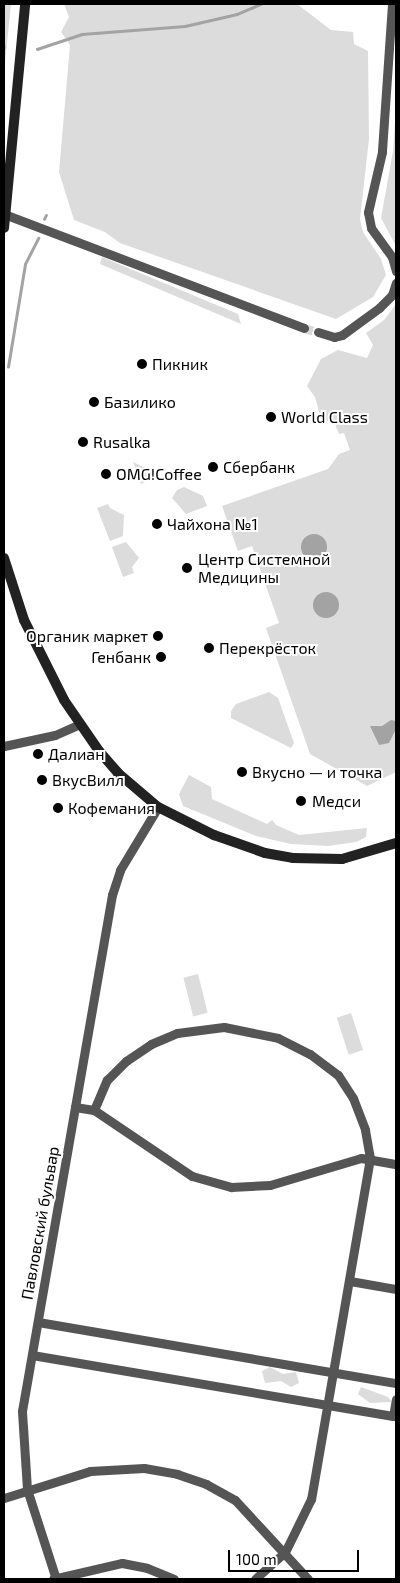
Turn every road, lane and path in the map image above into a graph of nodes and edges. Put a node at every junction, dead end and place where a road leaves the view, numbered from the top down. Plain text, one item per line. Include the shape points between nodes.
1 (25, 4) edge
2 (392, 4) edge
3 (4, 214) edge
4 (4, 228) edge
5 (396, 271) edge
6 (396, 283) edge
7 (304, 328) tunnel mouth
8 (318, 332) tunnel mouth
9 (4, 558) edge
10 (80, 724) junction
11 (4, 746) edge
12 (158, 807) junction
13 (396, 843) edge
14 (75, 1107) junction
15 (94, 1110) junction
16 (370, 1158) junction
17 (396, 1164) edge
18 (350, 1281) junction
19 (396, 1290) edge
20 (38, 1322) junction
21 (32, 1356) junction
22 (334, 1372) junction
23 (396, 1383) edge
24 (396, 1399) edge
25 (328, 1405) junction
26 (27, 1490) junction
27 (4, 1498) edge
28 (285, 1552) junction
29 (55, 1579) edge
30 (174, 1579) edge
31 (254, 1579) edge
32 (308, 1579) edge

1 - 3 main road
2 - 5 street via 382,152 368,212 371,228 392,258
3 - 4 main road
3 - 7 street
6 - 8 street via 392,295 379,308 342,335 334,337
9 - 10 main road via 34,643
10 - 11 street via 55,735
10 - 12 main road via 118,773
12 - 13 main road via 214,835 266,853 293,858 342,858
12 - 14 street, Павловский бульвар via 120,870 110,901
14 - 15 street
14 - 20 street, Павловский бульвар
15 - 16 street via 192,1176 231,1187 270,1185
15 - 16 street via 107,1080 126,1060 151,1044 178,1032 224,1027 278,1038 310,1054 338,1075 353,1098 365,1130
16 - 17 street
16 - 18 street
18 - 19 street
18 - 22 street
20 - 21 street, Павловский бульвар
20 - 22 street
21 - 25 street
21 - 26 street, Павловский бульвар via 21,1423
22 - 23 street
22 - 25 street
24 - 25 street via 393,1416
25 - 28 street via 311,1499
26 - 27 street
26 - 28 street via 90,1471 114,1468 144,1468 177,1474 206,1484 235,1500
26 - 29 street, Павловский бульвар
28 - 31 street
28 - 32 street
29 - 30 street via 122,1563 147,1568

